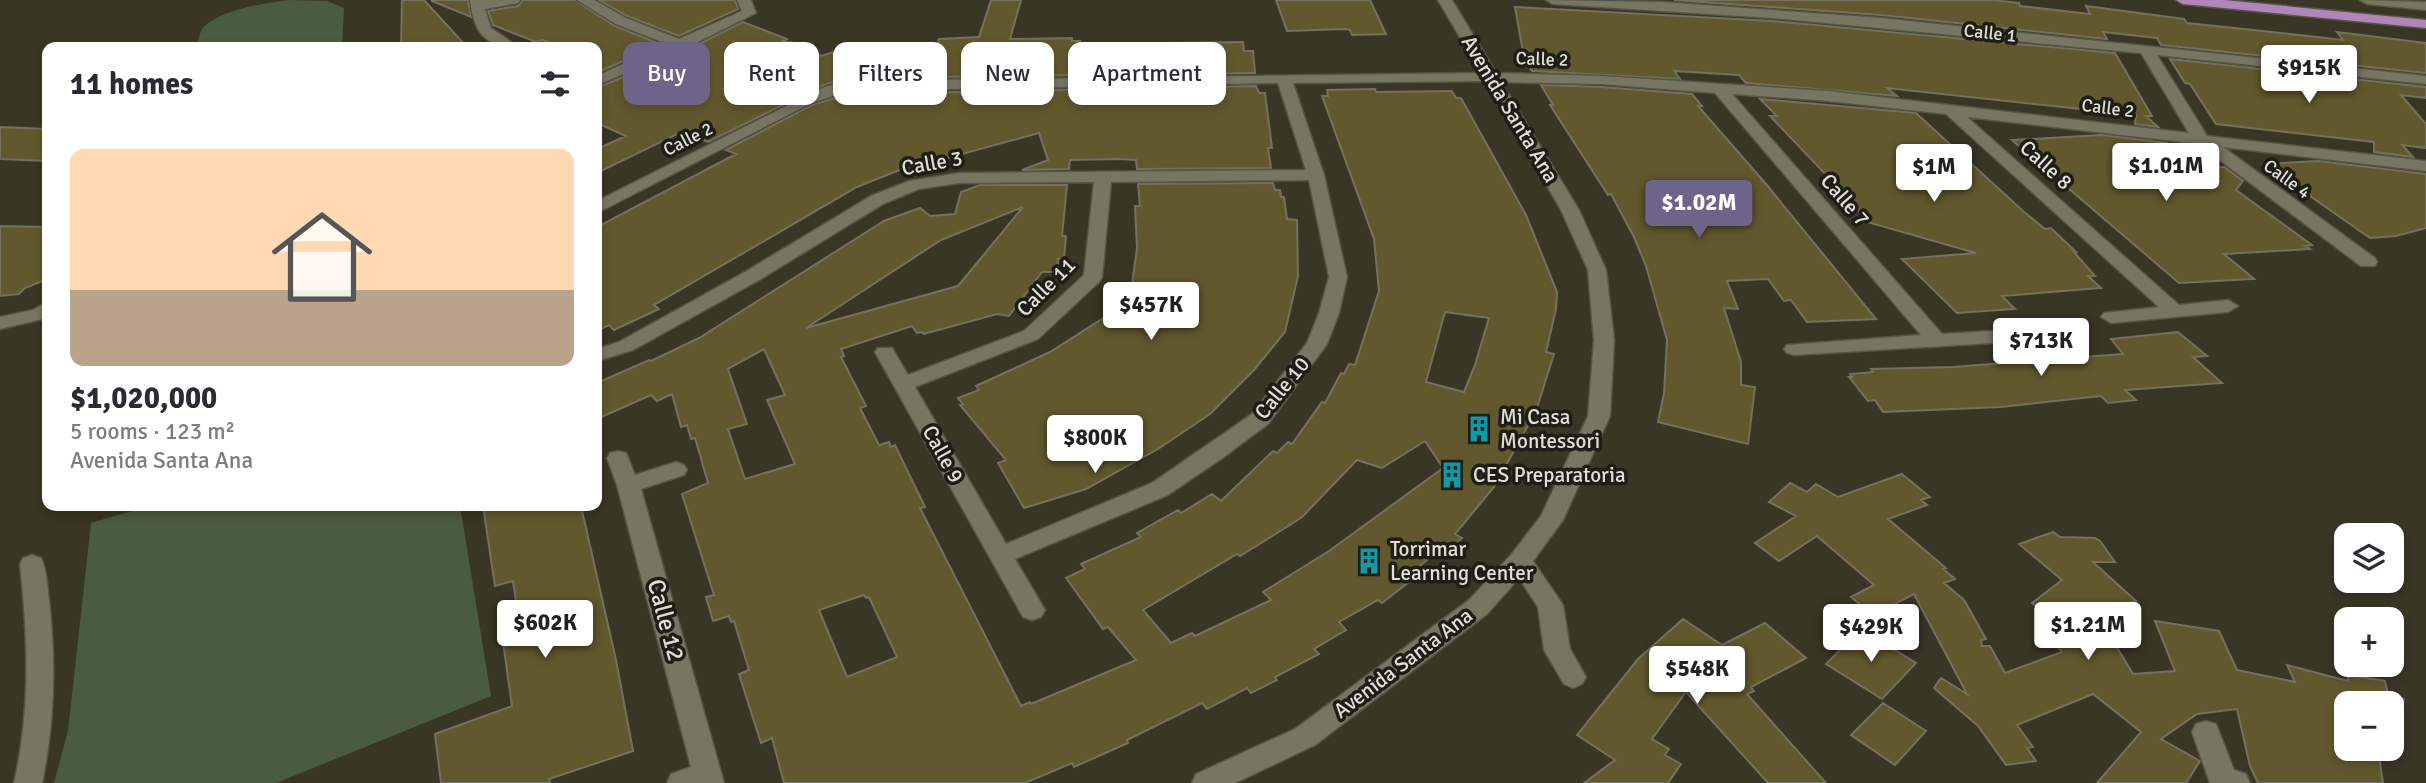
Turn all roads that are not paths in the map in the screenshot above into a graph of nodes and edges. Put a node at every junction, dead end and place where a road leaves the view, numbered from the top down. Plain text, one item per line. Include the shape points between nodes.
1 (513, 0) edge
2 (584, 0) edge
3 (744, 0) edge
4 (1445, 0) edge
5 (1553, 0) edge
6 (2183, 0) edge
7 (2297, 0) edge
8 (2367, 0) edge
9 (478, 3) edge
10 (2426, 6) edge
11 (2426, 12) edge
12 (2426, 24) edge
13 (498, 42) edge
14 (674, 42) edge
15 (687, 42) edge
16 (2146, 49) junction
17 (623, 70) edge
18 (1491, 77) junction
19 (602, 79) edge
20 (1284, 79) junction
21 (2426, 80) edge
22 (1720, 89) junction
23 (1949, 108) junction
24 (2200, 138) junction
25 (2426, 166) edge
26 (1316, 175) junction
27 (1103, 177) junction
28 (602, 205) edge
29 (2368, 262) dead end
30 (2228, 306) dead end
31 (2175, 311) junction
32 (42, 313) edge
33 (2111, 317) dead end
34 (0, 323) edge
35 (2043, 334) dead end
36 (1936, 340) junction
37 (1794, 349) dead end
38 (885, 352) dead end
39 (602, 353) edge
40 (903, 384) junction
41 (618, 458) dead end
42 (676, 470) dead end
43 (628, 485) junction
44 (1000, 556) junction
45 (1520, 561) junction
46 (32, 564) dead end
47 (1032, 610) dead end
48 (1573, 677) dead end
49 (2206, 732) dead end
50 (709, 778) edge
51 (28, 783) edge
52 (681, 783) edge
53 (1206, 783) edge
54 (2236, 783) edge

1 - 9 street
2 - 14 street
3 - 15 street via 749,13
4 - 18 street, Avenida Santa Ana
5 - 16 street, Calle 1 via 1771,12
6 - 12 highway
7 - 11 highway
8 - 10 street
9 - 13 street via 480,24
16 - 21 street, Calle 1
16 - 24 street, Calle 4
17 - 19 street
18 - 20 street, Calle 2
18 - 22 street, Calle 2
18 - 45 street, Avenida Santa Ana via 1570,210 1597,270 1604,340 1599,416 1551,520
20 - 26 street, Calle 10
20 - 28 street, Calle 2 via 849,86 806,100
22 - 23 street, Calle 2
22 - 36 street, Calle 7
23 - 24 street, Calle 2
23 - 31 street, Calle 8
24 - 25 street, Calle 2
24 - 29 street, Calle 4
26 - 27 street, Calle 3
26 - 44 street, Calle 10 via 1338,277 1317,344 1259,419 1160,489
27 - 39 street, Calle 3 via 959,178 915,185 877,200 752,276 637,339
27 - 40 street, Calle 11 via 1094,277 1031,335
30 - 31 street
31 - 33 street
32 - 34 street
35 - 36 street
36 - 37 street
38 - 40 street, Calle 9
40 - 44 street, Calle 9
41 - 43 street, Calle 12
42 - 43 street
43 - 50 street, Calle 12
44 - 47 street, Calle 9
45 - 48 street via 1550,605 1557,650
45 - 53 street, Avenida Santa Ana via 1478,607 1305,737
46 - 51 street via 43,653 39,739
49 - 54 street via 2223,780
50 - 52 street

